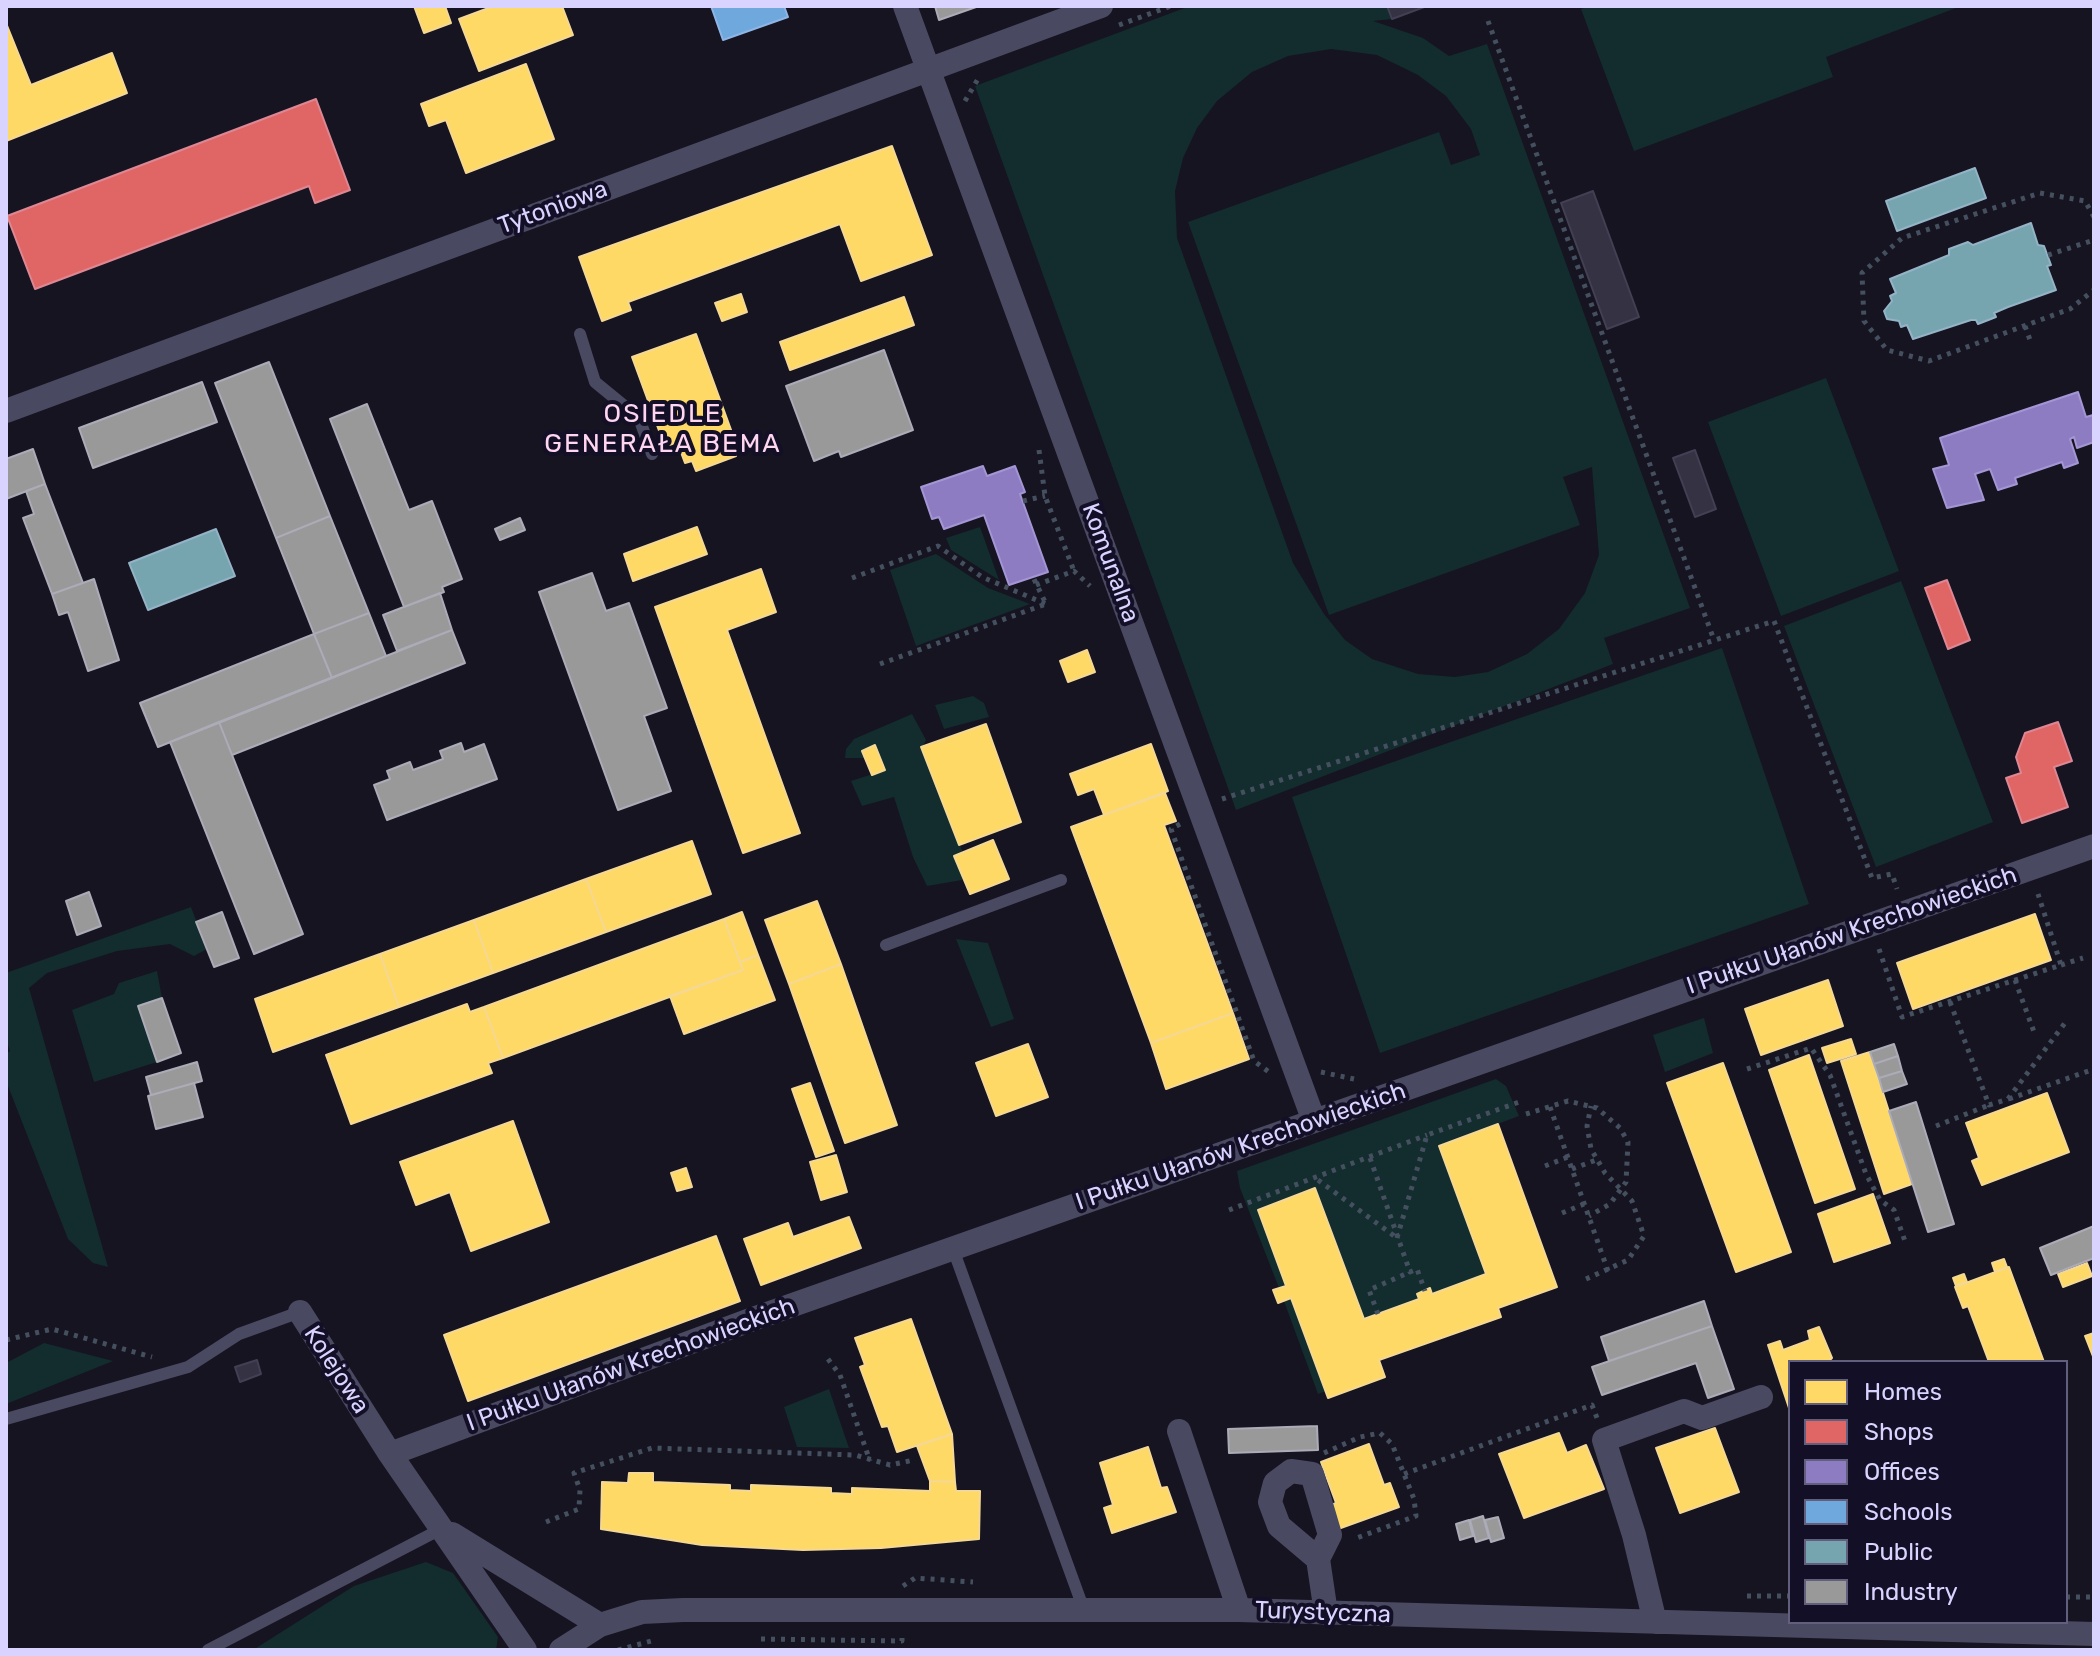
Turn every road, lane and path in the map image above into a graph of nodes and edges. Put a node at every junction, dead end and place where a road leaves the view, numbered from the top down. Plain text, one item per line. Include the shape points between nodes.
1 (905, 6) edge
2 (1171, 6) edge
3 (1107, 16) edge
4 (1488, 21) dead end
5 (928, 70) junction
6 (981, 73) dead end
7 (965, 103) dead end
8 (2094, 217) edge
9 (2094, 240) edge
10 (2048, 255) dead end
11 (2094, 290) edge
12 (2024, 326) junction
13 (580, 334) dead end
14 (2030, 340) dead end
15 (6, 411) edge
16 (652, 454) dead end
17 (1045, 496) dead end
18 (1023, 501) dead end
19 (1033, 577) dead end
20 (852, 578) dead end
21 (1046, 604) junction
22 (1714, 640) junction
23 (880, 664) dead end
24 (1217, 789) dead end
25 (1221, 799) junction
26 (1226, 814) dead end
27 (1186, 821) dead end
28 (2094, 846) edge
29 (1061, 880) dead end
30 (1911, 884) dead end
31 (2038, 894) dead end
32 (886, 945) dead end
33 (1879, 949) dead end
34 (2083, 958) dead end
35 (2061, 965) junction
36 (2014, 980) junction
37 (1950, 1002) junction
38 (2068, 1019) dead end
39 (2034, 1032) dead end
40 (1316, 1066) dead end
41 (1747, 1069) dead end
42 (2094, 1069) edge
43 (1275, 1076) dead end
44 (1365, 1077) dead end
45 (2008, 1099) junction
46 (1522, 1101) dead end
47 (1989, 1105) junction
48 (1591, 1106) junction
49 (1550, 1107) junction
50 (1526, 1114) dead end
51 (1314, 1121) junction
52 (1936, 1126) dead end
53 (1427, 1135) junction
54 (1568, 1157) junction
55 (1370, 1158) junction
56 (1596, 1160) junction
57 (1545, 1166) dead end
58 (1572, 1169) junction
59 (1317, 1180) junction
60 (1620, 1190) junction
61 (1584, 1204) junction
62 (1229, 1210) dead end
63 (1562, 1213) dead end
64 (1589, 1216) junction
65 (1397, 1238) junction
66 (1906, 1244) dead end
67 (953, 1249) junction
68 (1608, 1271) junction
69 (1410, 1272) junction
70 (1586, 1279) dead end
71 (1425, 1291) dead end
72 (300, 1312) joint
73 (1378, 1314) dead end
74 (6, 1340) edge
75 (828, 1359) dead end
76 (188, 1367) junction
77 (1761, 1397) dead end
78 (6, 1419) edge
79 (1179, 1431) dead end
80 (1604, 1440) junction
81 (390, 1454) junction
82 (914, 1460) dead end
83 (870, 1462) junction
84 (1312, 1474) junction
85 (1404, 1474) junction
86 (546, 1522) dead end
87 (443, 1528) junction
88 (1318, 1559) junction
89 (2068, 1597) edge
90 (2094, 1597) edge
91 (1239, 1610) junction
92 (1085, 1611) junction
93 (1326, 1613) junction
94 (1655, 1622) junction
95 (600, 1625) junction
96 (2094, 1634) edge
97 (746, 1638) dead end
98 (657, 1640) dead end
99 (902, 1641) dead end
100 (208, 1650) edge
101 (525, 1650) edge
102 (561, 1650) edge
103 (618, 1650) edge

1 - 5 street, Komunalna
2 - 3 path
3 - 5 street, Tytoniowa
4 - 22 path
5 - 15 street, Tytoniowa
5 - 51 street, Komunalna
6 - 7 path
8 - 12 path via 2085,201 2040,193 1902,238 1862,273 1864,321 1887,350 1929,361
9 - 10 path
11 - 12 path via 2070,309
12 - 14 path
13 - 16 lane via 595,382 639,418
17 - 18 path
19 - 21 path
20 - 21 path via 938,546 982,577
21 - 23 path
22 - 25 path
22 - 30 path via 1774,621 1872,878 1892,874 1894,890
24 - 25 path
25 - 26 path
27 - 43 path via 1171,829 1254,1061
28 - 51 street, I Pułku Ułanów Krechowieckich
29 - 32 lane
31 - 35 path
33 - 37 path via 1902,1017
34 - 35 path
35 - 36 path
36 - 37 path
36 - 39 path
37 - 47 path
38 - 45 path
40 - 44 path via 1333,1077
41 - 66 path via 1811,1048 1830,1075 1866,1174 1880,1200 1894,1210
42 - 45 path
45 - 47 path
46 - 53 path
47 - 52 path
48 - 49 path via 1568,1101
48 - 56 path via 1587,1126
48 - 60 path via 1620,1128 1628,1142 1626,1182
49 - 50 path
49 - 54 path
51 - 67 street, I Pułku Ułanów Krechowieckich
53 - 55 path
53 - 65 path
54 - 57 path
54 - 58 path
55 - 59 path
55 - 65 path
56 - 58 path
56 - 60 path
58 - 61 path
59 - 62 path
59 - 65 path
60 - 64 path via 1610,1204
60 - 68 path via 1639,1214 1644,1236 1628,1260
61 - 63 path
61 - 64 path
64 - 68 path
65 - 69 path
67 - 81 street, I Pułku Ułanów Krechowieckich
67 - 92 lane
68 - 70 path
69 - 71 path via 1417,1269
69 - 73 path via 1369,1290
72 - 76 lane, Kolejowa via 239,1334
72 - 81 street, Kolejowa
74 - 76 path via 52,1329
75 - 83 path via 840,1375
76 - 78 lane, Kolejowa
77 - 80 street via 1702,1418 1684,1411
79 - 91 street
80 - 85 path via 1592,1405
80 - 94 street
81 - 87 street, Kolejowa
82 - 83 path
83 - 86 path via 855,1455 652,1448 574,1473 579,1509
84 - 85 path via 1311,1461 1324,1453 1380,1433 1392,1444
84 - 88 street via 1330,1535
84 - 88 street via 1291,1471 1275,1483 1270,1502 1279,1526
85 - 88 path via 1416,1516 1351,1540
87 - 95 street, Kolejowa
87 - 100 lane
87 - 101 street, Kolejowa
88 - 93 street
89 - 90 path
91 - 92 street, Turystyczna
91 - 93 street, Turystyczna
92 - 95 street, Turystyczna via 683,1610 642,1612
93 - 94 street, Turystyczna
94 - 96 street, Turystyczna
95 - 102 street, Turystyczna
97 - 99 path
98 - 103 path

